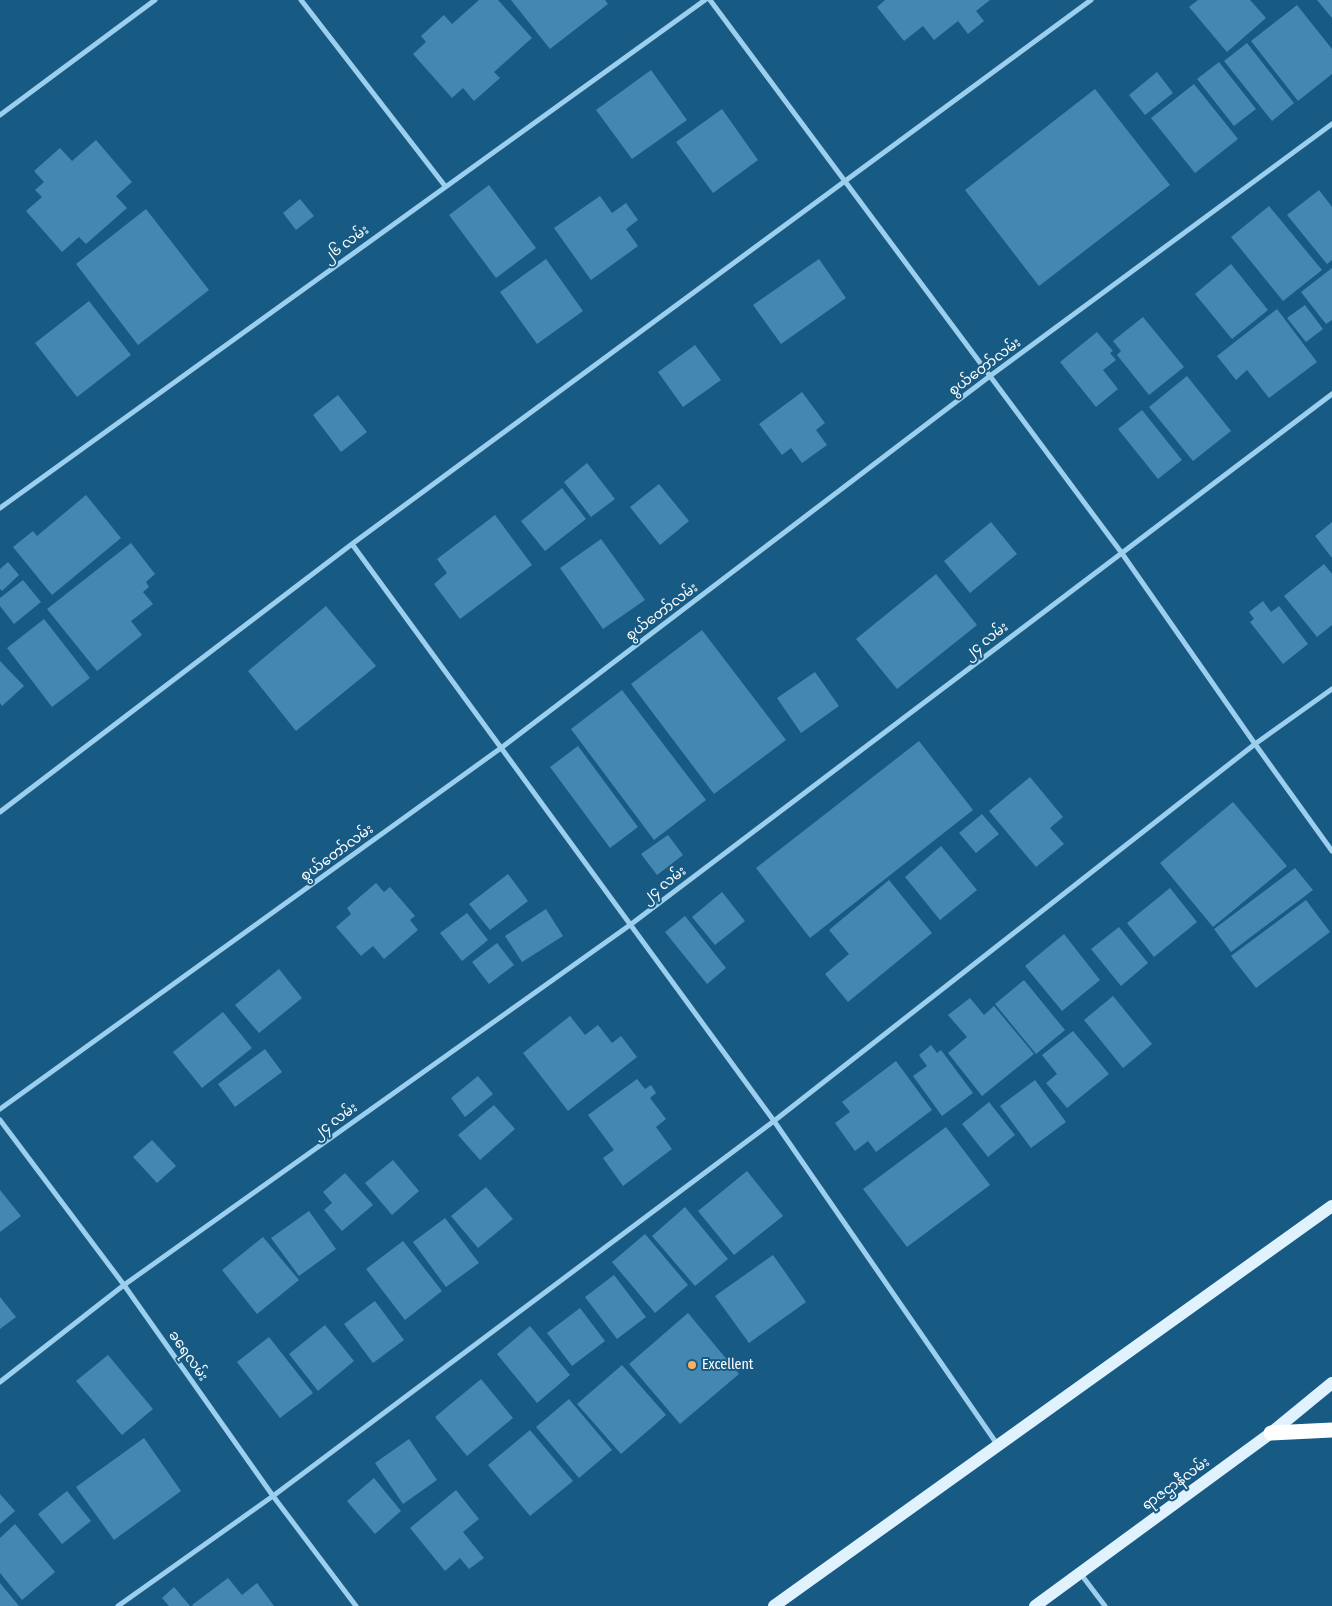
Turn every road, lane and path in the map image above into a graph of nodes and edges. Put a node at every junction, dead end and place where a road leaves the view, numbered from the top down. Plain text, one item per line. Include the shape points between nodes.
1 (155, 0) edge
2 (301, 0) edge
3 (705, 0) edge
4 (710, 0) edge
5 (1091, 0) edge
6 (0, 116) edge
7 (1332, 124) edge
8 (845, 180) junction
9 (445, 186) junction
10 (990, 376) junction
11 (1332, 394) edge
12 (0, 508) edge
13 (352, 544) junction
14 (1121, 552) junction
15 (1332, 690) edge
16 (1255, 744) junction
17 (501, 748) junction
18 (0, 812) edge
19 (1332, 851) edge
20 (630, 925) junction
21 (0, 1110) edge
22 (0, 1120) edge
23 (774, 1121) junction
24 (1332, 1206) edge
25 (124, 1286) junction
26 (0, 1382) edge
27 (1332, 1383) edge
28 (1332, 1430) edge
29 (1271, 1433) junction
30 (998, 1446) junction
31 (273, 1496) junction
32 (1080, 1573) junction
33 (118, 1606) edge
34 (356, 1606) edge
35 (774, 1606) edge
36 (1035, 1606) edge
37 (1105, 1606) edge

1 - 6 street
2 - 9 street
3 - 9 street, ၂၆ လမ်း
4 - 8 street
5 - 8 street
7 - 10 street, စွယ်တော်လမ်း
8 - 10 street
8 - 13 street
9 - 12 street, ၂၆ လမ်း
10 - 14 street
10 - 17 street, စွယ်တော်လမ်း
11 - 14 street, ၂၄ လမ်း
13 - 17 street
13 - 18 street
14 - 16 street
14 - 20 street, ၂၄ လမ်း
15 - 16 street
16 - 19 street
16 - 23 street
17 - 20 street
17 - 21 street, စွယ်တော်လမ်း
20 - 23 street
20 - 25 street, ၂၄ လမ်း
22 - 25 street, ခရေလမ်း
23 - 30 street
23 - 31 street
24 - 30 main road
25 - 26 street, ၂၄ လမ်း
25 - 31 street, ခရေလမ်း
27 - 29 main road, ရာဇဌာနီလမ်း
28 - 29 highway
29 - 32 main road, ရာဇဌာနီလမ်း
30 - 35 main road
31 - 33 street
31 - 34 street, ခရေလမ်း
32 - 36 main road, ရာဇဌာနီလမ်း
32 - 37 street

